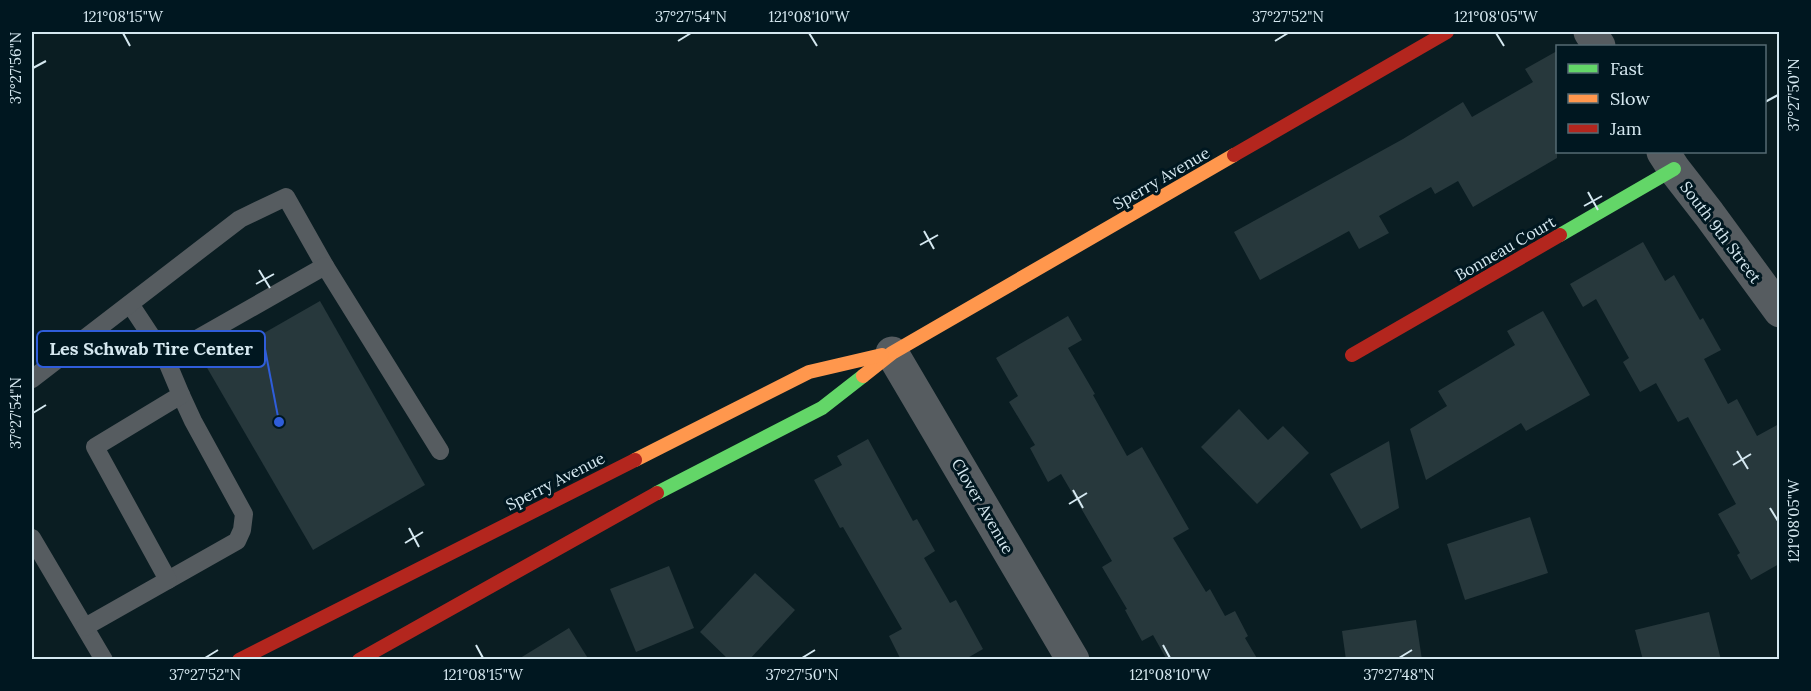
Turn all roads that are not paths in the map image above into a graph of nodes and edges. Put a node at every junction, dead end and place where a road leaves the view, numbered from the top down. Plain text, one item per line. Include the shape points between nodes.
1 (1447, 32) edge
2 (1590, 32) edge
3 (1598, 45) edge
4 (1668, 160) edge
5 (325, 266) junction
6 (129, 304) junction
7 (1779, 311) edge
8 (892, 353) junction
9 (1352, 355) dead end
10 (165, 357) junction
11 (32, 379) edge
12 (181, 395) junction
13 (440, 451) dead end
14 (32, 538) edge
15 (168, 580) junction
16 (85, 627) junction
17 (104, 660) edge
18 (239, 660) edge
19 (359, 660) edge
20 (1073, 660) edge

1 - 8 main road, Sperry Avenue
2 - 3 street
4 - 7 street, South 9th Street
4 - 9 main road, Bonneau Court
5 - 6 lane via 286,197 240,219
5 - 10 lane
5 - 13 lane
6 - 10 lane
6 - 11 lane
8 - 18 main road, Sperry Avenue via 809,372
8 - 19 main road, Sperry Avenue via 822,408 690,476
8 - 20 street, Clover Avenue
10 - 12 lane
12 - 15 lane via 244,513 237,541
12 - 15 lane via 95,447
14 - 16 lane
15 - 16 lane
16 - 17 lane

